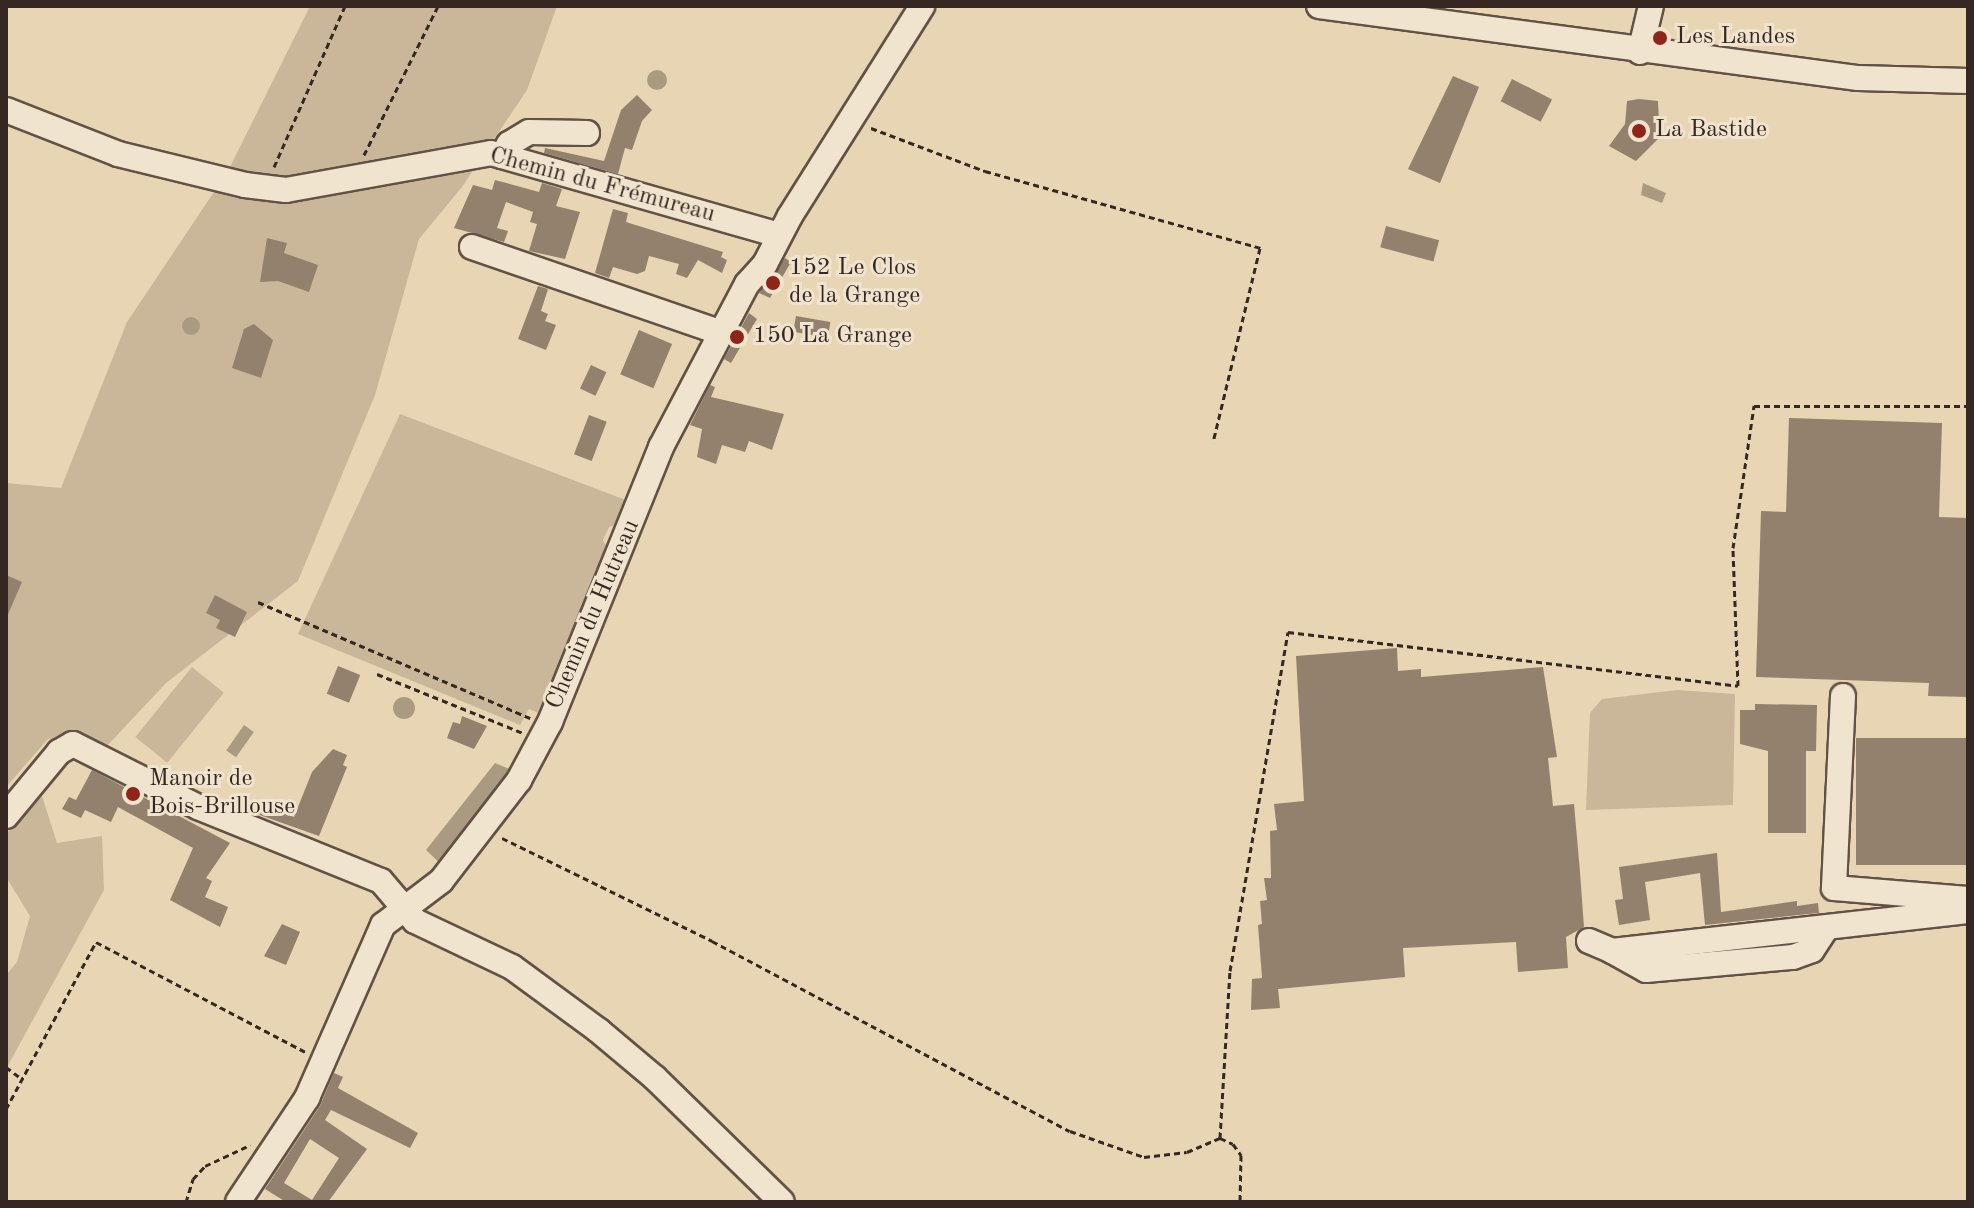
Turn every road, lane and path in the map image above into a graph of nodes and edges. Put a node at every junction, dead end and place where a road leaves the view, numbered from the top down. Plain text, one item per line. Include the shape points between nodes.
1 (345, 6) edge
2 (438, 6) edge
3 (922, 6) edge
4 (1319, 6) edge
5 (1651, 6) edge
6 (1640, 52) junction
7 (1968, 81) edge
8 (6, 110) edge
9 (849, 120) junction
10 (587, 133) dead end
11 (502, 156) junction
12 (354, 176) junction
13 (265, 188) junction
14 (779, 235) junction
15 (472, 247) dead end
16 (722, 333) junction
17 (1968, 406) edge
18 (1213, 442) dead end
19 (258, 602) dead end
20 (377, 674) dead end
21 (1843, 696) dead end
22 (545, 733) junction
23 (6, 816) edge
24 (482, 833) junction
25 (1966, 901) edge
26 (405, 906) junction
27 (1589, 941) dead end
28 (306, 1064) dead end
29 (6, 1067) edge
30 (22, 1079) junction
31 (6, 1109) edge
32 (1220, 1138) junction
33 (253, 1142) dead end
34 (186, 1202) edge
35 (238, 1202) edge
36 (782, 1202) edge
37 (1240, 1202) edge

1 - 13 path
2 - 12 path
3 - 9 street, Chemin du Hutreau
4 - 6 street
5 - 6 street
6 - 7 street via 1858,78
8 - 13 street, Chemin du Frémureau via 118,154
9 - 14 street, Chemin du Hutreau
9 - 18 path via 985,171 1260,248
10 - 11 street via 529,132 509,144
11 - 12 street, Chemin du Frémureau via 465,155
11 - 14 street, Chemin du Frémureau
12 - 13 street, Chemin du Frémureau via 286,190
14 - 16 street, Chemin du Hutreau
15 - 16 street
16 - 22 street, Chemin du Hutreau via 657,456
17 - 32 path via 1754,406 1733,548 1738,686 1288,632 1230,971
19 - 22 path
20 - 22 path
21 - 25 street via 1834,888
22 - 24 street, Chemin du Hutreau
23 - 26 street via 66,744 198,807 367,874 386,884
24 - 26 street, Chemin du Hutreau via 441,881
24 - 32 path via 514,841 712,941 1070,1131 1144,1157 1187,1152
25 - 27 street via 1827,927 1612,951
26 - 35 street, Chemin du Hutreau via 378,935 307,1098
26 - 36 street via 415,921 512,967 599,1031
28 - 30 path via 310,1055 96,942
29 - 30 path
30 - 31 path
32 - 37 path via 1241,1155
33 - 34 path via 242,1152 205,1166 193,1179

